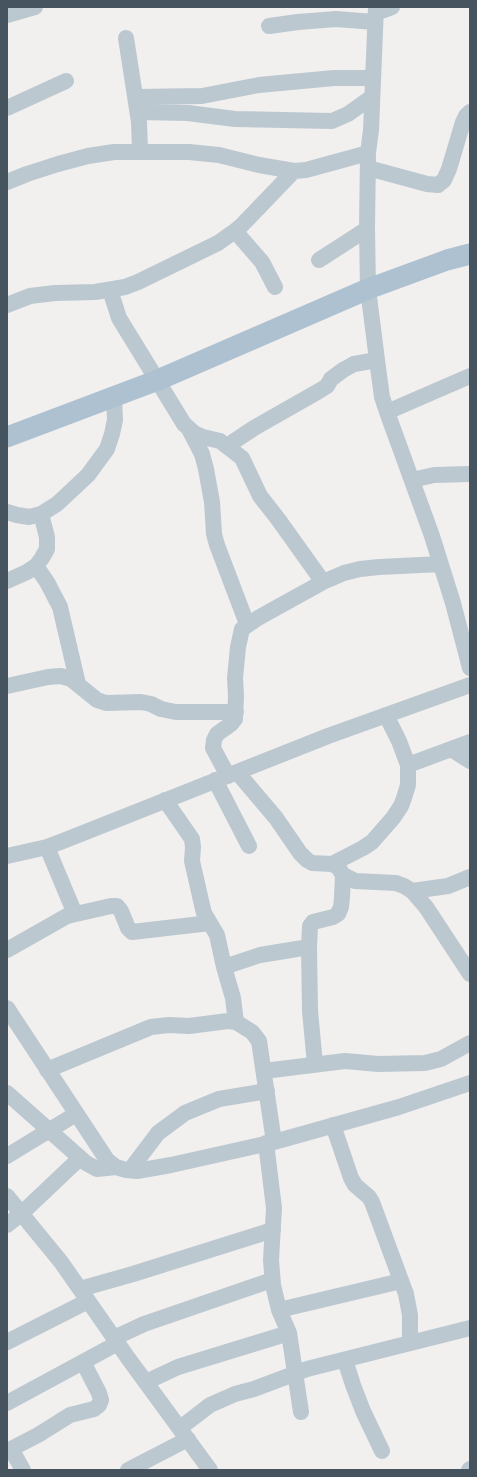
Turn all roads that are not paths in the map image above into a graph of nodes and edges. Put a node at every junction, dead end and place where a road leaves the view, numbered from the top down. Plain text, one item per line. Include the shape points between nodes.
1 (35, 7) edge
2 (392, 7) edge
3 (376, 14) edge
4 (7, 15) edge
5 (268, 26) dead end
6 (126, 38) dead end
7 (373, 78) junction
8 (66, 81) dead end
9 (372, 97) junction
10 (137, 105) junction
11 (7, 108) edge
12 (470, 112) edge
13 (140, 151) junction
14 (368, 161) junction
15 (294, 171) junction
16 (7, 182) edge
17 (367, 229) junction
18 (235, 231) junction
19 (470, 254) edge
20 (319, 260) dead end
21 (275, 287) dead end
22 (368, 289) junction
23 (110, 290) junction
24 (7, 305) edge
25 (377, 360) junction
26 (470, 376) edge
27 (158, 380) junction
28 (114, 397) junction
29 (387, 412) junction
30 (189, 429) junction
31 (7, 437) edge
32 (227, 446) junction
33 (470, 474) edge
34 (412, 480) junction
35 (7, 512) edge
36 (41, 514) junction
37 (441, 564) junction
38 (36, 566) junction
39 (7, 581) edge
40 (323, 582) junction
41 (248, 624) junction
42 (467, 637) edge
43 (470, 668) edge
44 (78, 684) junction
45 (470, 685) edge
46 (7, 686) edge
47 (236, 712) junction
48 (386, 716) junction
49 (470, 742) edge
50 (451, 749) junction
51 (470, 761) edge
52 (408, 765) junction
53 (227, 776) junction
54 (164, 800) junction
55 (249, 846) dead end
56 (47, 847) junction
57 (7, 856) edge
58 (338, 869) junction
59 (470, 877) edge
60 (412, 891) junction
61 (75, 914) junction
62 (210, 923) junction
63 (309, 947) junction
64 (7, 950) edge
65 (224, 967) junction
66 (470, 974) edge
67 (7, 1008) edge
68 (236, 1022) junction
69 (470, 1043) edge
70 (315, 1064) junction
71 (47, 1070) junction
72 (264, 1071) junction
73 (470, 1083) edge
74 (267, 1090) junction
75 (7, 1093) edge
76 (76, 1114) junction
77 (332, 1125) junction
78 (48, 1130) junction
79 (270, 1142) junction
80 (7, 1156) edge
81 (80, 1158) junction
82 (123, 1169) junction
83 (7, 1196) edge
84 (22, 1213) junction
85 (7, 1225) edge
86 (273, 1230) junction
87 (272, 1280) junction
88 (401, 1281) junction
89 (84, 1295) junction
90 (279, 1310) junction
91 (470, 1328) edge
92 (289, 1332) junction
93 (116, 1340) junction
94 (7, 1342) edge
95 (410, 1343) junction
96 (345, 1360) junction
97 (83, 1362) junction
98 (294, 1374) junction
99 (146, 1382) junction
100 (7, 1403) edge
101 (301, 1412) dead end
102 (184, 1434) junction
103 (9, 1450) edge
104 (382, 1451) dead end
105 (23, 1470) edge
106 (128, 1470) edge
107 (210, 1470) edge

1 - 4 street
2 - 3 street
3 - 5 street
3 - 7 street
6 - 10 street
7 - 9 street
7 - 10 street via 334,78 259,85
8 - 11 street
9 - 10 street via 348,114 332,121 235,119
9 - 14 street
10 - 13 street
12 - 14 street via 463,122 449,169 444,180 438,185 427,184
13 - 15 street via 219,155
13 - 16 street via 88,156
14 - 15 street
14 - 17 street
15 - 18 street
17 - 20 street
17 - 22 street
18 - 21 street via 262,262
18 - 23 street via 218,243 145,279
19 - 22 main road
22 - 25 street
22 - 27 main road
23 - 24 street via 30,296
23 - 27 street via 119,318
25 - 29 street via 382,397
25 - 32 street via 354,364 343,370 319,391
26 - 29 street
27 - 28 main road
27 - 30 street via 176,413
28 - 31 main road
28 - 36 street via 115,420 107,449 88,475 57,504
29 - 34 street
30 - 32 street via 203,438 220,441
30 - 41 street via 202,454 206,469 217,545
32 - 40 street via 242,458 260,496
33 - 34 street via 434,475
34 - 37 street
35 - 36 street via 29,516
36 - 38 street via 47,537 47,549
37 - 40 street via 360,569
37 - 42 street
38 - 39 street
38 - 44 street via 48,582 60,607
40 - 41 street
41 - 47 street via 242,629 238,647 235,678
42 - 43 street
44 - 46 street via 61,676
44 - 47 street via 97,700 106,703 141,702 176,712
45 - 48 street
47 - 53 street via 235,719 217,734 214,740 213,748
48 - 52 street
48 - 53 street
49 - 50 street
50 - 51 street
50 - 52 street
52 - 58 street via 408,785 401,806 393,818 372,842
53 - 54 street
53 - 55 street
53 - 58 street via 276,818 307,860
54 - 56 street
54 - 62 street via 192,839 192,861 204,913
56 - 57 street
56 - 61 street
58 - 60 street via 356,881 396,884
58 - 63 street via 342,897 338,914 313,922 310,926
59 - 60 street via 448,886
60 - 66 street via 426,906
61 - 62 street via 116,906 132,932
61 - 64 street via 58,920
62 - 65 street via 217,935
63 - 65 street via 260,955
63 - 70 street via 310,1011
65 - 68 street via 232,992
67 - 71 street
68 - 71 street via 151,1027
68 - 72 street via 252,1032 259,1041
69 - 70 street via 441,1059 425,1063 378,1064 345,1061
70 - 72 street
71 - 76 street
72 - 74 street
73 - 77 street
74 - 79 street
74 - 82 street via 219,1099 186,1113 158,1133
75 - 78 street
76 - 78 street
76 - 82 street via 107,1160
77 - 79 street
77 - 88 street via 351,1178 372,1202
78 - 80 street
78 - 81 street
79 - 82 street via 171,1165 137,1170
79 - 86 street via 274,1196
81 - 82 street via 97,1169
81 - 84 street
83 - 84 street
84 - 85 street
84 - 89 street
86 - 87 street
86 - 89 street via 133,1274
87 - 90 street
87 - 93 street via 144,1324
88 - 90 street
88 - 95 street via 408,1303
89 - 93 street
89 - 94 street
90 - 92 street
91 - 95 street
92 - 98 street
92 - 99 street via 178,1366
93 - 97 street
93 - 99 street
95 - 96 street
96 - 98 street
96 - 104 street via 363,1411
97 - 100 street
97 - 103 street via 99,1393 99,1405 94,1409 70,1415
98 - 101 street
98 - 102 street via 222,1399 198,1413
99 - 102 street
102 - 106 street
102 - 107 street
103 - 105 street

